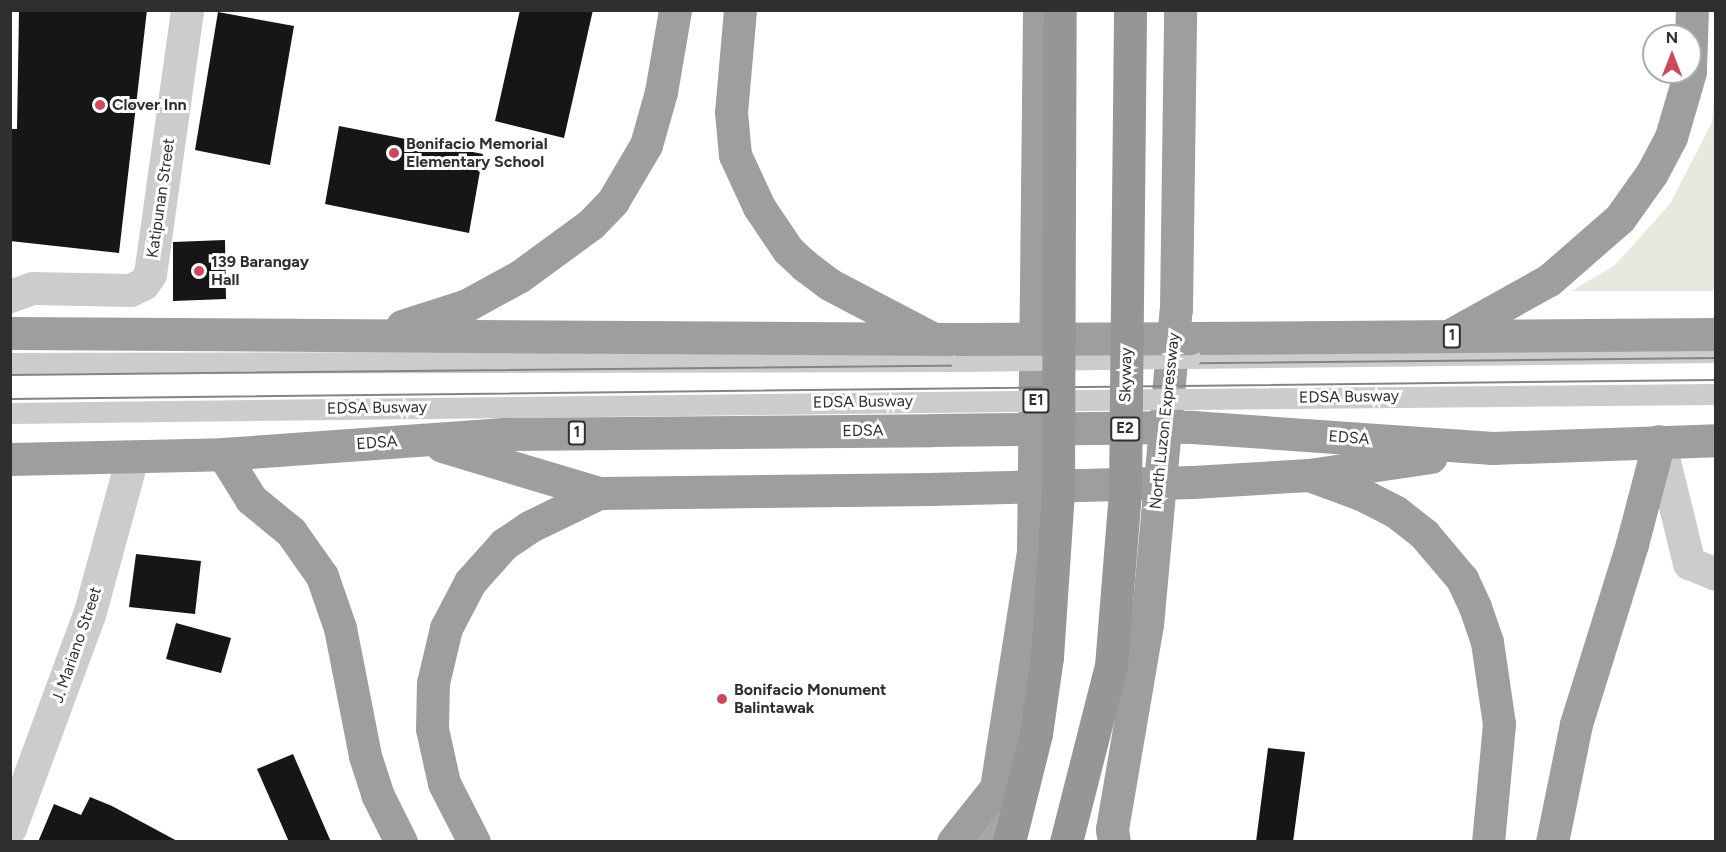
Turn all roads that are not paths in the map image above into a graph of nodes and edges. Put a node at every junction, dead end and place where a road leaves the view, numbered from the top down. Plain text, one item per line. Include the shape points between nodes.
1 (187, 10) edge
2 (675, 10) edge
3 (740, 10) edge
4 (1039, 10) edge
5 (1060, 10) edge
6 (1116, 10) edge
7 (1130, 10) edge
8 (1180, 10) edge
9 (1686, 84) edge
10 (10, 296) edge
11 (10, 333) edge
12 (1716, 334) edge
13 (366, 335) junction
14 (1449, 336) junction
15 (950, 346) junction
16 (1189, 348) junction
17 (1716, 352) edge
18 (10, 363) edge
19 (1716, 394) edge
20 (10, 413) edge
21 (1189, 413) junction
22 (929, 416) junction
23 (424, 440) junction
24 (1716, 440) edge
25 (1659, 441) junction
26 (1492, 448) junction
27 (223, 454) junction
28 (132, 458) junction
29 (10, 459) edge
30 (1309, 475) junction
31 (599, 493) junction
32 (1157, 503) junction
33 (1716, 574) edge
34 (996, 788) junction
35 (10, 828) edge
36 (1111, 838) edge
37 (401, 842) edge
38 (474, 842) edge
39 (953, 842) edge
40 (980, 842) edge
41 (1008, 842) edge
42 (1066, 842) edge
43 (1488, 842) edge
44 (1552, 842) edge

1 - 10 street, Katipunan Street via 150,274 143,284 130,290 32,288
2 - 13 highway via 661,92 646,145 613,201 591,224 499,288 427,320
3 - 15 highway via 730,112 735,155 759,207 788,250 813,272
4 - 34 highway, E1 via 1033,551
5 - 41 highway, bridge via 1058,491 1047,657 1036,734
6 - 32 highway
7 - 42 highway, Skyway / E2, bridge via 1125,493 1111,666
8 - 32 highway, North Luzon Expressway via 1176,309
9 - 14 highway via 1671,137 1652,173 1620,218 1549,280
11 - 13 highway, 1
12 - 14 highway, 1
13 - 15 highway, 1
14 - 16 highway, 1
15 - 16 highway, 1, bridge
15 - 18 lane
16 - 17 lane
19 - 21 lane, EDSA Busway
20 - 22 lane, EDSA Busway
21 - 22 highway, EDSA / 1, bridge
21 - 26 highway, EDSA / 1
22 - 23 highway, EDSA / 1
23 - 27 highway, EDSA
23 - 31 highway
24 - 25 highway, EDSA / 1
25 - 26 highway, EDSA / 1
25 - 33 street via 1689,563
25 - 44 highway via 1632,544 1576,724
26 - 30 highway
27 - 28 highway
27 - 37 highway via 251,499 291,532 322,576 340,628 365,756 377,794
28 - 29 highway
28 - 35 street, J. Mariano Street via 89,615
30 - 31 highway, bridge via 930,489
30 - 43 highway via 1396,512 1444,555 1471,597 1487,642 1498,724
31 - 38 highway via 529,527 504,544 470,582 446,628 433,682 432,729 444,783
32 - 36 highway, North Luzon Expressway via 1146,625
34 - 39 highway
34 - 40 main road

